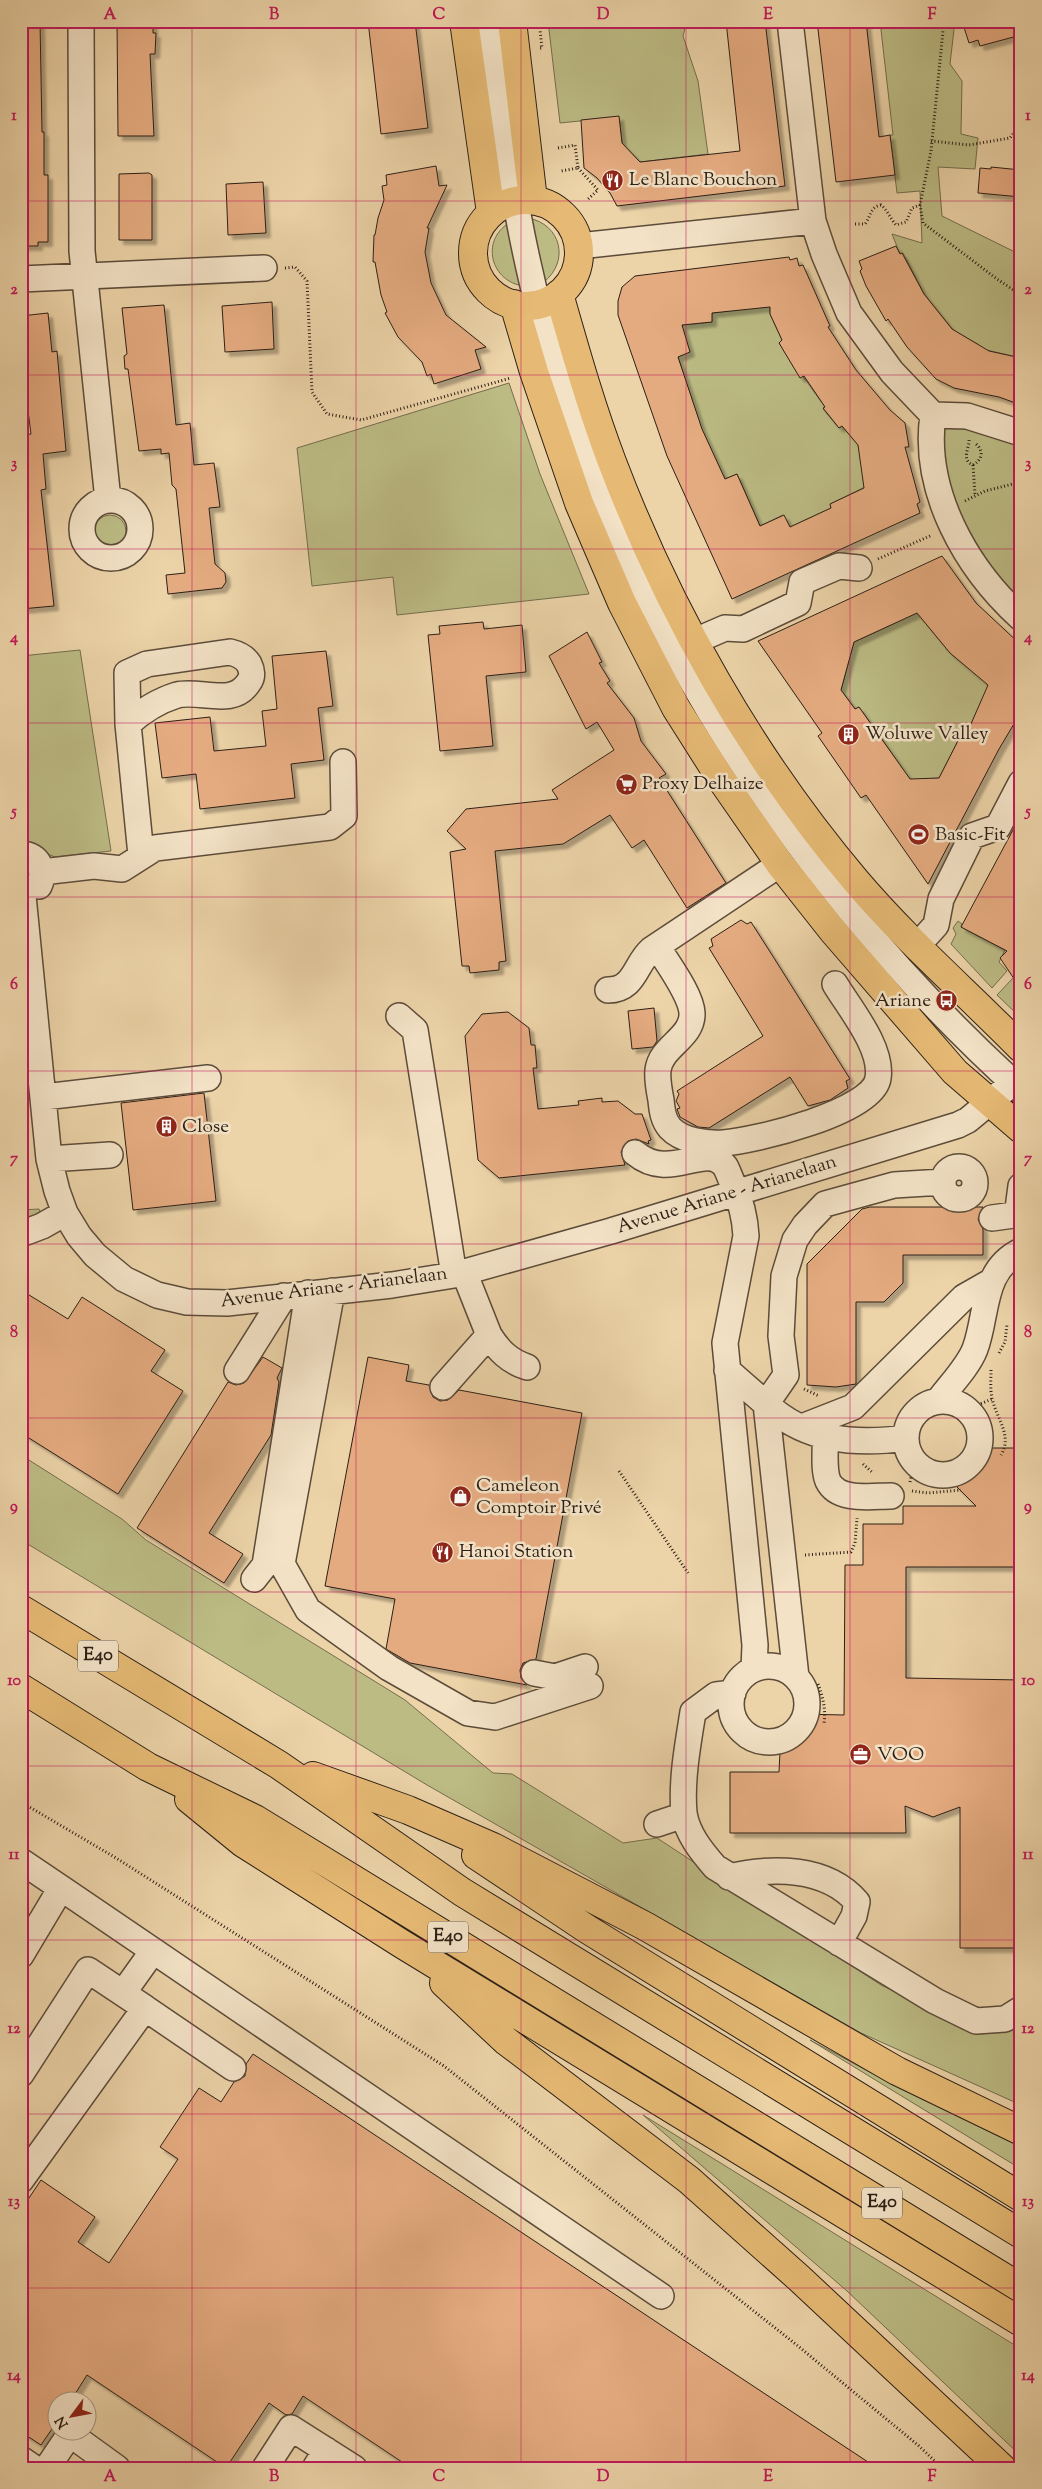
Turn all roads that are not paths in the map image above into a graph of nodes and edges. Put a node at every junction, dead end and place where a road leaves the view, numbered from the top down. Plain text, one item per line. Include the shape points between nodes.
1 (81, 21) edge
2 (464, 21) edge
3 (490, 21) edge
4 (512, 21) edge
5 (790, 21) edge
6 (513, 205) junction
7 (814, 221) junction
8 (579, 246) junction
9 (264, 268) road end
10 (84, 276) junction
11 (21, 279) edge
12 (537, 301) junction
13 (933, 415) junction
14 (1021, 433) edge
15 (108, 500) dead end
16 (866, 565) road end
17 (1021, 618) edge
18 (695, 641) junction
19 (128, 724) junction
20 (343, 762) dead end
21 (1021, 783) edge
22 (21, 854) edge
23 (141, 855) junction
24 (780, 864) junction
25 (42, 872) junction
26 (22, 896) edge
27 (657, 946) junction
28 (916, 947) junction
29 (835, 984) dead end
30 (608, 990) dead end
31 (399, 1016) dead end
32 (1021, 1048) edge
33 (208, 1078) dead end
34 (1018, 1083) edge
35 (44, 1097) junction
36 (989, 1102) junction
37 (1021, 1129) edge
38 (635, 1153) dead end
39 (110, 1154) dead end
40 (49, 1159) junction
41 (814, 1169) junction
42 (942, 1182) dead end
43 (1021, 1186) edge
44 (737, 1192) junction
45 (825, 1204) junction
46 (66, 1213) junction
47 (992, 1218) dead end
48 (21, 1234) edge
49 (1021, 1251) edge
50 (459, 1273) junction
51 (992, 1281) junction
52 (308, 1293) junction
53 (489, 1334) junction
54 (527, 1367) dead end
55 (727, 1370) junction
56 (237, 1371) dead end
57 (443, 1388) dead end
58 (939, 1400) junction
59 (766, 1404) junction
60 (836, 1431) junction
61 (906, 1438) junction
62 (893, 1488) road end
63 (254, 1579) dead end
64 (21, 1609) edge
65 (754, 1669) junction
66 (534, 1672) dead end
67 (796, 1677) junction
68 (21, 1688) edge
69 (733, 1694) junction
70 (279, 1765) junction
71 (148, 1767) junction
72 (408, 1810) junction
73 (684, 1814) junction
74 (657, 1824) dead end
75 (21, 1861) edge
76 (728, 1877) junction
77 (61, 1888) junction
78 (839, 1943) junction
79 (402, 1944) junction
80 (153, 1951) junction
81 (21, 1955) edge
82 (123, 1993) junction
83 (145, 2008) junction
84 (1021, 2009) edge
85 (233, 2068) dead end
86 (21, 2074) edge
87 (1021, 2131) edge
88 (21, 2180) edge
89 (1021, 2197) edge
90 (1021, 2234) edge
91 (1021, 2288) edge
92 (660, 2296) dead end
93 (1021, 2322) edge
94 (21, 2459) edge
95 (321, 2459) edge
96 (34, 2468) edge
97 (47, 2468) edge
98 (117, 2468) edge
99 (265, 2468) edge
100 (354, 2468) edge
101 (1002, 2468) edge

1 - 10 street
2 - 6 main road
3 - 6 street
4 - 6 main road
5 - 7 street
6 - 8 main road via 546,204 568,221
6 - 12 street
6 - 12 main road via 479,228 474,240 475,267 480,280 500,299
7 - 8 street
7 - 13 street via 849,314 892,372
8 - 12 main road via 576,271 570,283
9 - 10 street
10 - 11 street
10 - 15 street
12 - 18 main road via 576,358 612,462 656,566
12 - 24 main road via 534,372 579,503 622,603 676,708
12 - 34 street via 573,416 629,558 686,671 727,741 805,856 864,929 905,977
13 - 14 street via 967,416
13 - 17 street via 929,440 935,479 954,531 979,573
16 - 18 street via 839,566 802,582 798,603 743,629 725,628
18 - 28 main road via 742,723 788,792 855,880
19 - 19 street via 126,677 131,669 230,652 240,655 248,663 252,675 240,690 221,697 178,695 152,706
19 - 23 street
20 - 23 street via 344,816 330,827 155,848
21 - 28 street via 998,827 972,836 941,899 936,924
22 - 25 street via 37,860
23 - 25 street via 122,869 94,866
24 - 27 street
24 - 36 main road via 955,1072
25 - 26 street, Avenue Ariane - Arianelaan via 40,886 30,895
26 - 35 street, Avenue Ariane - Arianelaan
27 - 29 street via 692,1011 692,1022 658,1069 663,1114 665,1122 675,1132 693,1140 740,1141 814,1121 860,1101 874,1089 879,1070 877,1057
27 - 30 street via 645,956 625,986
28 - 32 main road
31 - 50 street via 415,1030
33 - 35 street
34 - 36 street, Avenue Ariane - Arianelaan
35 - 40 street, Avenue Ariane - Arianelaan
36 - 37 main road
36 - 41 street, Avenue Ariane - Arianelaan via 958,1125
38 - 44 street via 643,1160 661,1165 704,1157 715,1159 726,1167
39 - 40 street
40 - 46 street, Avenue Ariane - Arianelaan
41 - 44 street, Avenue Ariane - Arianelaan
41 - 45 street
42 - 45 street via 894,1184
43 - 47 street via 1014,1215
44 - 50 street, Avenue Ariane - Arianelaan
44 - 55 street via 745,1218 746,1236 725,1344
45 - 59 street via 795,1240 784,1276 781,1303 785,1376
46 - 48 street
46 - 52 street, Avenue Ariane - Arianelaan via 95,1255 124,1279 157,1295 187,1302 227,1303
49 - 51 street via 997,1268
50 - 52 street, Avenue Ariane - Arianelaan via 392,1285
50 - 53 street
51 - 58 street via 974,1350
51 - 60 street via 964,1297 852,1407
52 - 56 street
52 - 63 street via 265,1565
52 - 66 street via 282,1564 308,1610 389,1668 468,1713 495,1717 587,1677 555,1677
53 - 54 street via 506,1358
53 - 57 street
55 - 59 street
55 - 65 street
58 - 61 street via 928,1403 912,1417
58 - 61 street via 950,1400 968,1409 977,1420 981,1442 975,1458 963,1470 942,1476 920,1468 908,1450
59 - 60 street via 780,1417 802,1427
59 - 67 street
60 - 61 street via 873,1442
60 - 62 street via 828,1481 836,1490 847,1495
64 - 70 main road, E40
65 - 67 street via 776,1667
65 - 69 street via 741,1679
67 - 69 street via 805,1692 807,1708 798,1729 779,1740 768,1742 746,1734 734,1716
68 - 71 main road, E40
69 - 73 street via 716,1695 693,1712 686,1758
70 - 72 main road, E40
70 - 90 main road, E40 via 462,1892
71 - 79 main road, E40 via 243,1843
71 - 91 main road, E40 via 255,1819
72 - 87 main road via 493,1847 636,1922 897,2071
72 - 89 main road, E40 via 587,1929
73 - 74 street
73 - 76 street via 696,1844
75 - 77 street
76 - 78 street
76 - 78 street via 750,1872 786,1871 820,1877 847,1890 857,1902 854,1916
77 - 80 street
77 - 81 street
78 - 84 street via 934,2001 976,2021 1005,2019
79 - 93 main road, E40
79 - 101 main road via 506,2041 689,2180 800,2278
80 - 82 street
80 - 92 street
82 - 83 street
82 - 86 street via 88,1970
83 - 85 street
83 - 88 street
94 - 96 street
95 - 99 street via 291,2428
95 - 100 street
97 - 98 street via 70,2434

